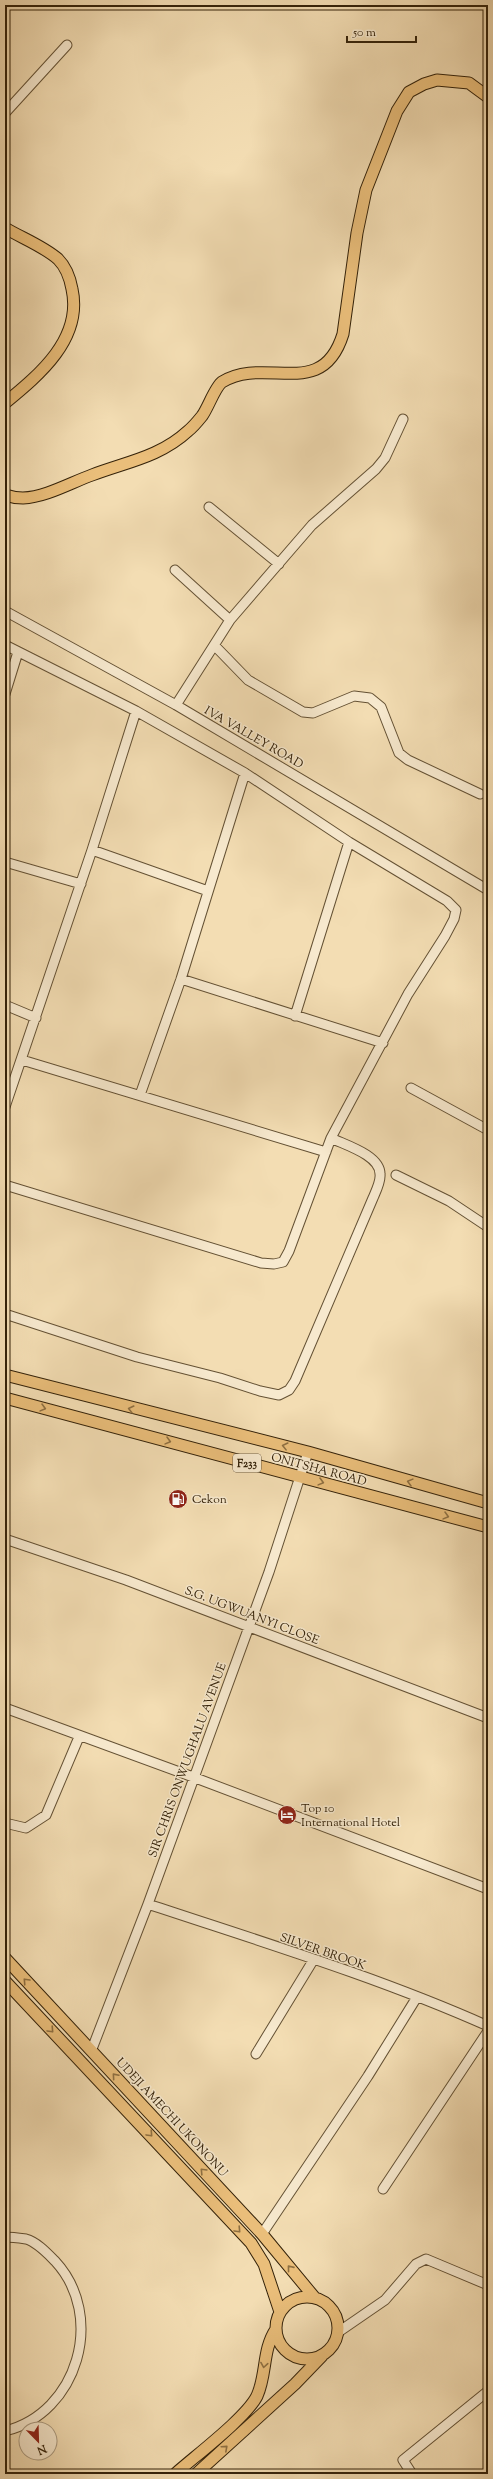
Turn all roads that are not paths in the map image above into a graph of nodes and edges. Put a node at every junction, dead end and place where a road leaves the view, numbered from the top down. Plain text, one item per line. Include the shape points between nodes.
1 (67, 45) dead end
2 (488, 97) edge
3 (5, 114) edge
4 (5, 228) edge
5 (5, 403) edge
6 (403, 419) dead end
7 (5, 495) edge
8 (209, 507) dead end
9 (279, 564) junction
10 (175, 570) dead end
11 (5, 612) edge
12 (230, 620) junction
13 (5, 645) edge
14 (214, 645) junction
15 (18, 652) junction
16 (5, 694) edge
17 (176, 705) junction
18 (136, 711) junction
19 (245, 773) junction
20 (480, 794) dead end
21 (349, 842) junction
22 (92, 850) junction
23 (5, 862) edge
24 (81, 884) junction
25 (488, 890) edge
26 (208, 892) junction
27 (181, 979) junction
28 (5, 1005) edge
29 (295, 1016) junction
30 (36, 1018) junction
31 (383, 1042) junction
32 (22, 1060) junction
33 (411, 1088) dead end
34 (140, 1096) junction
35 (5, 1107) edge
36 (488, 1130) edge
37 (331, 1138) junction
38 (326, 1152) junction
39 (396, 1175) dead end
40 (5, 1185) edge
41 (488, 1227) edge
42 (5, 1314) edge
43 (5, 1375) edge
44 (5, 1398) edge
45 (308, 1452) junction
46 (302, 1477) junction
47 (488, 1503) edge
48 (488, 1527) edge
49 (5, 1539) edge
50 (248, 1627) junction
51 (5, 1708) edge
52 (488, 1718) edge
53 (79, 1737) junction
54 (193, 1777) junction
55 (5, 1823) edge
56 (488, 1889) edge
57 (148, 1904) junction
58 (5, 1958) edge
59 (314, 1959) junction
60 (5, 1981) edge
61 (417, 1997) junction
62 (488, 2026) edge
63 (488, 2031) edge
64 (92, 2049) junction
65 (256, 2054) dead end
66 (148, 2114) junction
67 (138, 2122) junction
68 (383, 2189) dead end
69 (262, 2234) junction
70 (5, 2236) edge
71 (488, 2285) edge
72 (315, 2298) junction
73 (280, 2312) junction
74 (276, 2329) junction
75 (337, 2333) junction
76 (325, 2353) junction
77 (488, 2391) edge
78 (5, 2431) edge
79 (175, 2474) edge
80 (196, 2474) edge
81 (412, 2474) edge

1 - 3 street
2 - 7 main road via 469,84 437,80 409,92 397,111 366,190 357,233 343,334 339,347 328,362 311,372 297,375 265,373 226,380 218,385 202,416 188,431 162,450 46,493 23,498
4 - 5 main road via 58,260 70,280 74,300 73,317 58,351 45,368
6 - 9 street via 385,458 376,470 312,526
8 - 9 street
9 - 12 street
10 - 12 street
11 - 17 street, IVA VALLEY ROAD
12 - 14 street
13 - 15 street
14 - 17 street
14 - 20 street via 248,680 303,712 313,713 354,696 370,698 381,707 399,753 408,760
15 - 16 street
15 - 18 street
17 - 25 street, IVA VALLEY ROAD
18 - 19 street
18 - 22 street
19 - 21 street
19 - 26 street
21 - 29 street
21 - 31 street via 447,900 456,910 445,936 408,994
22 - 24 street
22 - 26 street
23 - 24 street
24 - 30 street
26 - 27 street
27 - 29 street
27 - 34 street
28 - 30 street
29 - 31 street
30 - 32 street
31 - 37 street
32 - 34 street
32 - 35 street
33 - 36 street
34 - 38 street
37 - 38 street
37 - 42 street via 370,1157 380,1169 381,1176 374,1198 289,1390 279,1395 260,1391 228,1380 137,1357
38 - 40 street via 289,1251 283,1262 274,1264 261,1263
39 - 41 street via 449,1201
45 -> 43 main road, ONITSHA ROAD / F233
44 -> 46 main road, ONITSHA ROAD / F233
45 - 46 street, SIR CHRIS ONWUGHALU AVENUE
47 -> 45 main road, ONITSHA ROAD / F233
46 -> 48 main road, ONITSHA ROAD / F233
46 - 50 street, SIR CHRIS ONWUGHALU AVENUE
49 - 50 street, S.G. UGWUANYI CLOSE via 126,1580
50 - 52 street, S.G. UGWUANYI CLOSE
50 - 54 street, SIR CHRIS ONWUGHALU AVENUE
51 - 53 street
53 - 54 street
53 - 55 street via 46,1815 26,1828
54 - 56 street
54 - 57 street, SIR CHRIS ONWUGHALU AVENUE
57 - 59 street, SILVER BROOK
57 - 64 street, SIR CHRIS ONWUGHALU AVENUE
64 -> 58 main road, UDEJI AMECHI UKONONU
59 - 61 street, SILVER BROOK
59 - 65 street
60 -> 67 main road
61 - 62 street, SILVER BROOK
61 - 69 street via 381,2056
63 - 68 street
66 -> 64 main road, UDEJI AMECHI UKONONU
66 - 67 main road
69 -> 66 main road, UDEJI AMECHI UKONONU
67 -> 73 main road via 251,2243 264,2264
72 -> 69 main road, UDEJI AMECHI UKONONU
70 - 78 street via 27,2240 46,2251 59,2265 72,2284 78,2299 81,2324 77,2360 65,2386 40,2415 20,2427
71 - 75 street via 426,2259 416,2264 385,2300
72 - 73 main road via 295,2300
72 - 75 main road via 335,2315
73 - 74 main road
74 - 76 main road via 277,2338 289,2353 307,2359
74 -> 79 main road via 268,2344 261,2383 254,2401
75 - 76 main road via 335,2341
80 -> 76 main road via 295,2384
77 - 81 street via 403,2460

